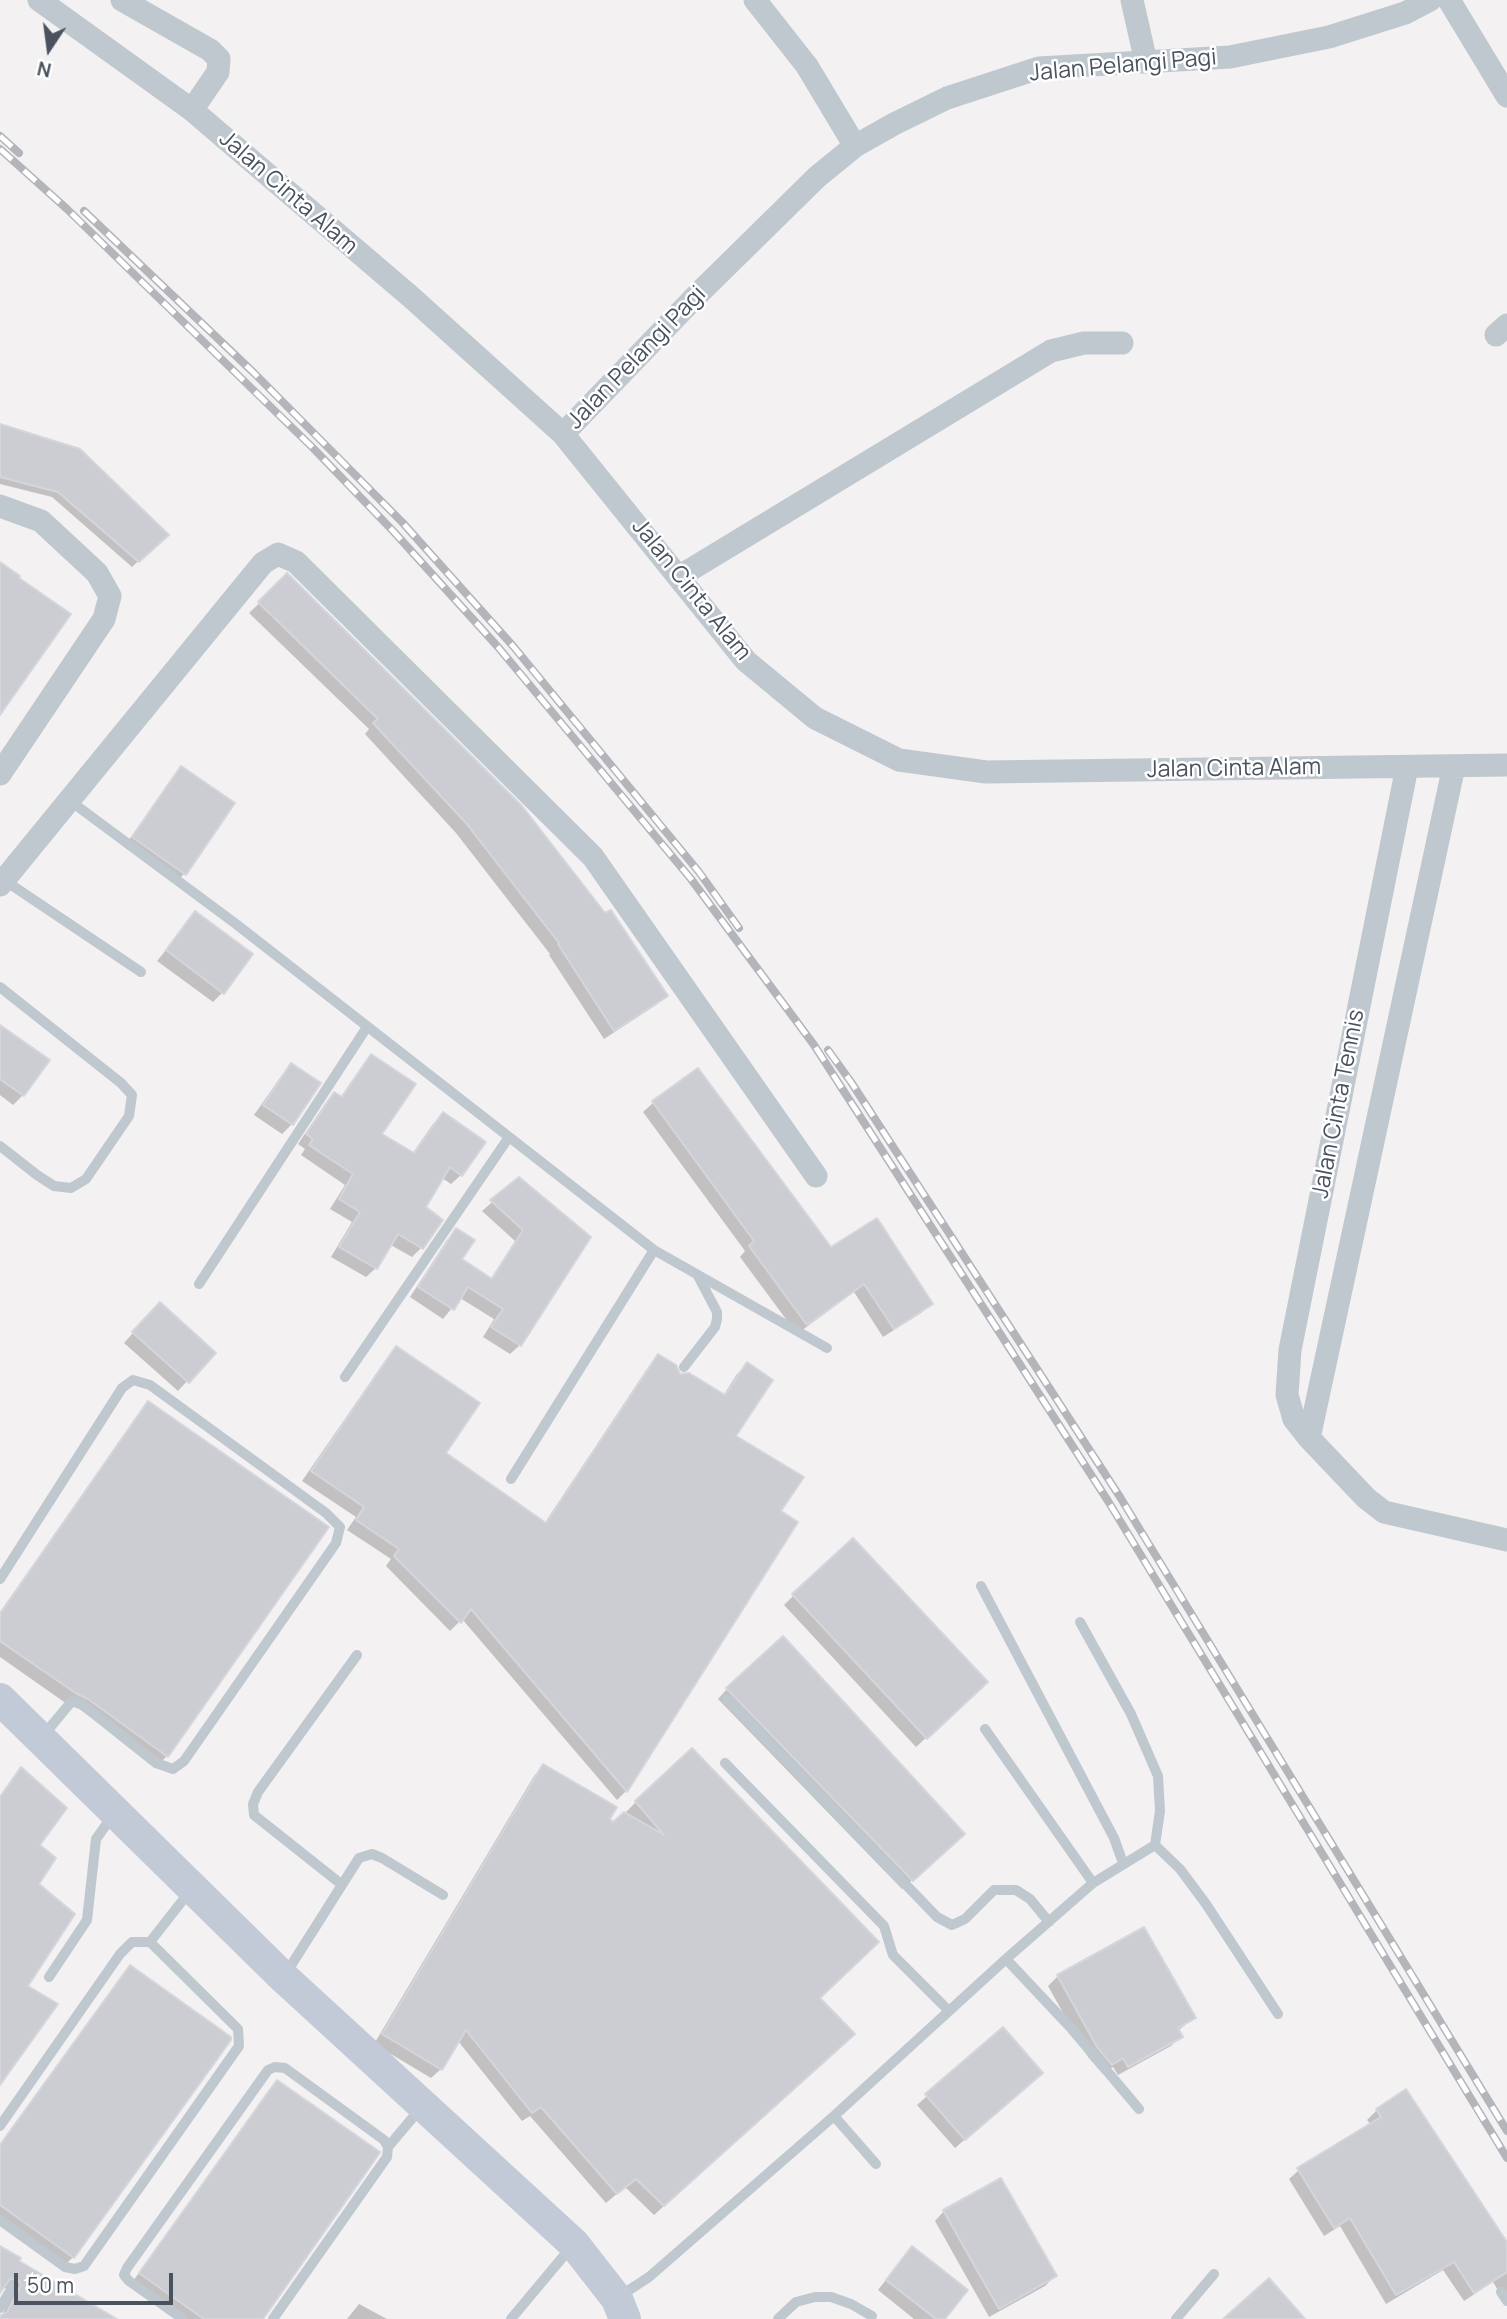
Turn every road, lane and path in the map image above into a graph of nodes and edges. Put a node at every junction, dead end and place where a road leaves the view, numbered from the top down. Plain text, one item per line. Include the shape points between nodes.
1 (39, 0) edge
2 (122, 0) edge
3 (755, 0) edge
4 (1132, 0) edge
5 (1430, 0) edge
6 (1449, 0) edge
7 (1404, 6) edge
8 (1146, 62) junction
9 (1507, 96) edge
10 (192, 110) junction
11 (855, 146) junction
12 (1122, 343) dead end
13 (563, 434) junction
14 (0, 506) edge
15 (680, 576) junction
16 (1507, 765) edge
17 (1454, 766) junction
18 (1407, 767) junction
19 (0, 774) edge
20 (69, 800) junction
21 (2, 882) edge
22 (141, 972) dead end
23 (0, 987) edge
24 (367, 1027) junction
25 (509, 1137) junction
26 (0, 1146) edge
27 (816, 1176) dead end
28 (654, 1250) junction
29 (698, 1276) junction
30 (199, 1283) dead end
31 (827, 1348) dead end
32 (1290, 1350) junction
33 (1326, 1357) junction
34 (684, 1367) dead end
35 (345, 1377) dead end
36 (1309, 1437) junction
37 (511, 1479) dead end
38 (1507, 1541) edge
39 (0, 1579) edge
40 (981, 1586) dead end
41 (1080, 1622) dead end
42 (357, 1654) dead end
43 (727, 1699) dead end
44 (3, 1709) edge
45 (985, 1729) dead end
46 (40, 1739) junction
47 (726, 1763) dead end
48 (115, 1813) junction
49 (1155, 1845) junction
50 (1123, 1863) junction
51 (1093, 1883) junction
52 (341, 1884) junction
53 (192, 1889) junction
54 (443, 1895) dead end
55 (1049, 1922) junction
56 (150, 1942) junction
57 (1006, 1959) junction
58 (49, 1977) dead end
59 (283, 1977) junction
60 (949, 2011) junction
61 (1278, 2014) dead end
62 (423, 2105) junction
63 (1139, 2109) dead end
64 (834, 2116) junction
65 (0, 2126) edge
66 (388, 2147) junction
67 (876, 2164) dead end
68 (0, 2220) edge
69 (574, 2244) junction
70 (1214, 2274) dead end
71 (13, 2286) dead end
72 (0, 2308) edge
73 (621, 2309) edge
74 (872, 2316) dead end
75 (183, 2319) edge
76 (273, 2319) edge
77 (512, 2319) edge
78 (778, 2319) edge
79 (1176, 2319) edge

1 - 10 street, Jalan Cinta Alam
2 - 10 street via 219,59 218,72
3 - 11 street via 807,66
4 - 8 street
5 - 7 street, Jalan Pelangi Pagi
6 - 9 street
7 - 8 street, Jalan Pelangi Pagi via 1329,37 1230,57
8 - 11 street, Jalan Pelangi Pagi via 1039,68 947,98
10 - 13 street, Jalan Cinta Alam
11 - 13 street, Jalan Pelangi Pagi via 817,177 698,294
12 - 15 street via 1084,343 1051,351
13 - 15 street, Jalan Cinta Alam
14 - 19 street via 41,521 97,573 110,596 104,619
15 - 18 street, Jalan Cinta Alam via 746,661 816,718 899,760 986,772
16 - 17 street, Jalan Cinta Alam
17 - 18 street, Jalan Cinta Alam
17 - 33 street, Jalan Cinta Tennis
18 - 32 street, Jalan Cinta Tennis
20 - 21 street
20 - 24 lane
20 - 27 street via 262,564 278,554 296,562 593,857
21 - 22 lane
23 - 26 lane via 132,1095 129,1116 86,1179 71,1188 54,1186
24 - 25 lane
24 - 30 lane
25 - 28 lane
25 - 35 lane
28 - 29 lane
28 - 37 lane
29 - 31 lane
29 - 34 lane via 717,1319
32 - 33 street
32 - 36 street, Jalan Cinta Tennis via 1287,1395 1294,1419
33 - 36 street, Jalan Cinta Tennis
36 - 38 street, Jalan Cinta Tennis via 1384,1512
39 - 46 lane via 122,1388 133,1380 150,1385 340,1527 336,1543 184,1761 173,1769 156,1763 72,1701
40 - 50 lane
41 - 49 lane via 1158,1776 1160,1811
42 - 52 lane via 253,1804 254,1815
43 - 55 lane via 937,1917 952,1925 965,1919 994,1890 1016,1890
44 - 46 street
45 - 51 lane
46 - 48 street
47 - 60 lane via 884,1926 893,1955
48 - 53 street
48 - 58 lane via 96,1839 87,1920
49 - 50 lane
49 - 61 lane via 1206,1904
50 - 51 lane
51 - 55 lane
52 - 54 lane via 359,1858 372,1854
52 - 59 lane
53 - 56 lane
53 - 59 street
55 - 57 lane
56 - 65 lane via 132,1942 120,1954
56 - 68 lane via 238,2029 239,2046 84,2266 65,2267
57 - 60 lane
57 - 63 lane
59 - 62 street
60 - 64 lane
62 - 66 lane
62 - 69 street
64 - 67 lane
64 - 73 lane via 649,2277
66 - 75 lane via 285,2068 268,2070 124,2275
66 - 76 lane via 387,2157
69 - 73 street
69 - 77 lane
70 - 79 lane
71 - 72 lane
74 - 78 lane via 851,2304 815,2297 796,2302

